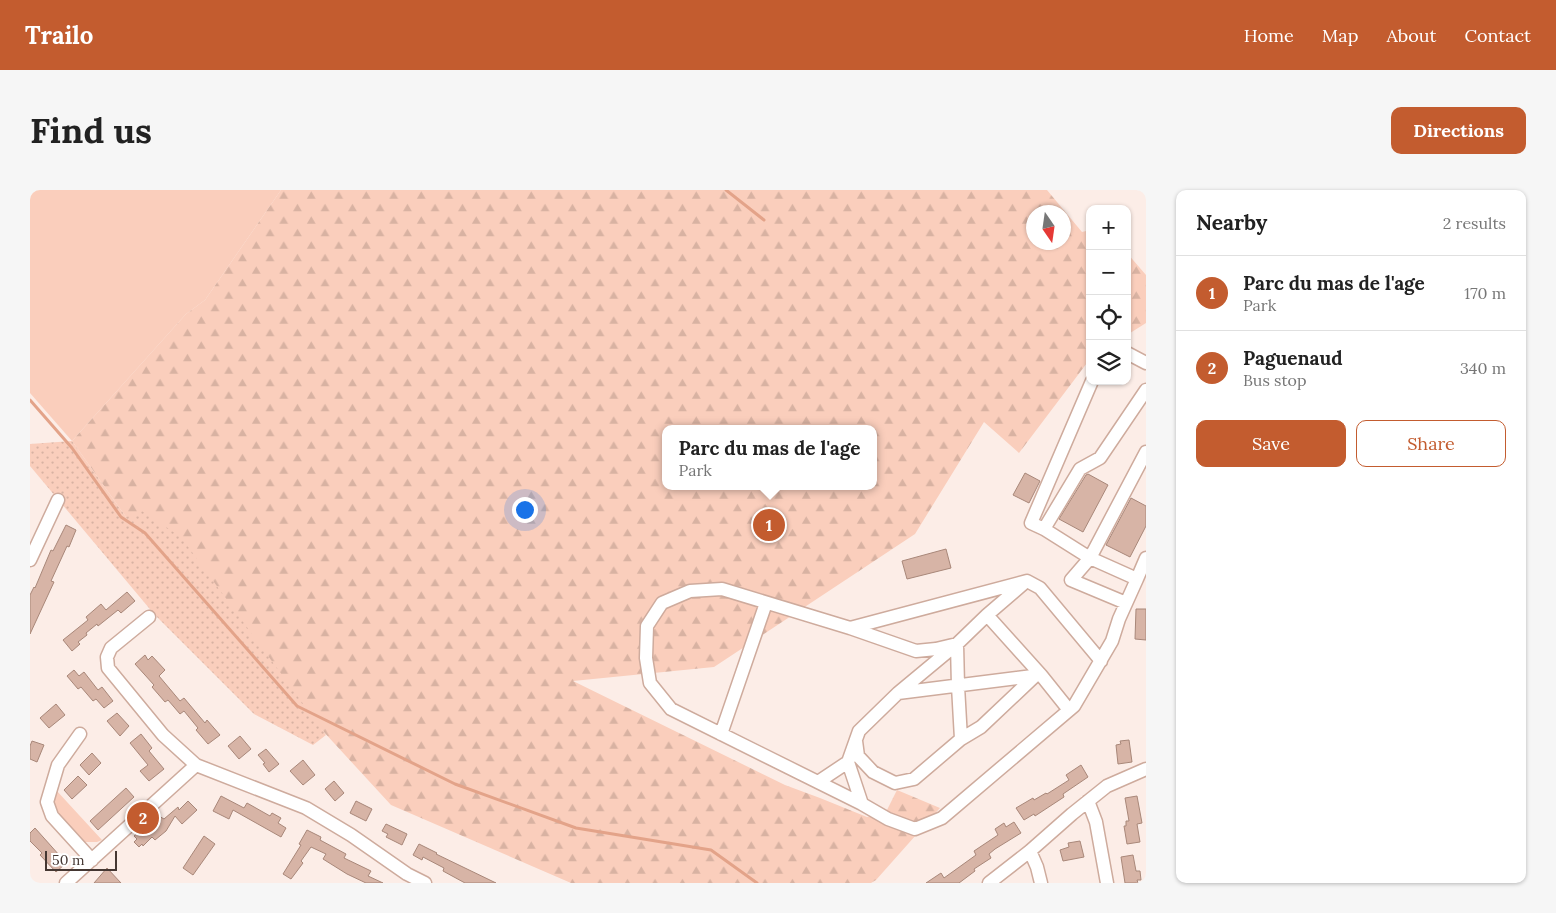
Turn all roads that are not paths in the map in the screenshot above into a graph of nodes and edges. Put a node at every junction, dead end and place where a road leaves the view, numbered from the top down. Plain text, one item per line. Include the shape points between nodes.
1 (1131, 355) edge
2 (1146, 363) edge
3 (1090, 385) edge
4 (1146, 390) edge
5 (1146, 452) edge
6 (58, 500) dead end
7 (1044, 529) junction
8 (1090, 558) junction
9 (1146, 558) edge
10 (30, 560) edge
11 (1137, 579) junction
12 (1027, 581) junction
13 (766, 603) junction
14 (1126, 604) junction
15 (987, 615) junction
16 (149, 617) dead end
17 (850, 628) junction
18 (957, 644) junction
19 (1101, 660) junction
20 (1038, 676) junction
21 (958, 686) junction
22 (898, 693) junction
23 (1069, 710) junction
24 (80, 734) dead end
25 (721, 734) junction
26 (961, 739) junction
27 (856, 741) junction
28 (848, 762) junction
29 (196, 765) junction
30 (1146, 768) edge
31 (818, 782) junction
32 (1088, 801) junction
33 (862, 804) junction
34 (1030, 851) junction
35 (92, 860) junction
36 (66, 883) edge
37 (425, 883) edge
38 (989, 883) edge
39 (1041, 883) edge
40 (1107, 883) edge

1 - 2 street
3 - 7 street via 1031,523
4 - 7 street via 1100,458 1080,469
5 - 8 street
6 - 10 street
7 - 8 street
8 - 11 street
8 - 14 street via 1071,580
9 - 11 street
11 - 14 street
12 - 15 street
12 - 17 street
12 - 19 street via 1040,588
13 - 17 street
13 - 25 street
13 - 25 street via 722,589 690,590 662,603 647,626 646,658 650,683 671,709
14 - 19 street
15 - 18 street
15 - 20 street
16 - 29 street via 111,648 107,657 108,668 163,735
17 - 18 street via 916,651
18 - 21 street
18 - 22 street
19 - 23 street
20 - 21 street
20 - 23 street
20 - 26 street via 981,728
21 - 22 street
21 - 26 street
22 - 27 street via 860,731
23 - 33 street via 942,818 915,829
24 - 35 street via 58,765 47,802 52,816
25 - 31 street
26 - 27 street via 914,779 895,783 873,772 858,756
27 - 28 street
28 - 31 street
28 - 33 street
29 - 35 street
29 - 37 street via 306,808
30 - 32 street via 1108,786
31 - 33 street
32 - 34 street
32 - 40 street via 1096,822
34 - 38 street
34 - 39 street
35 - 36 street

